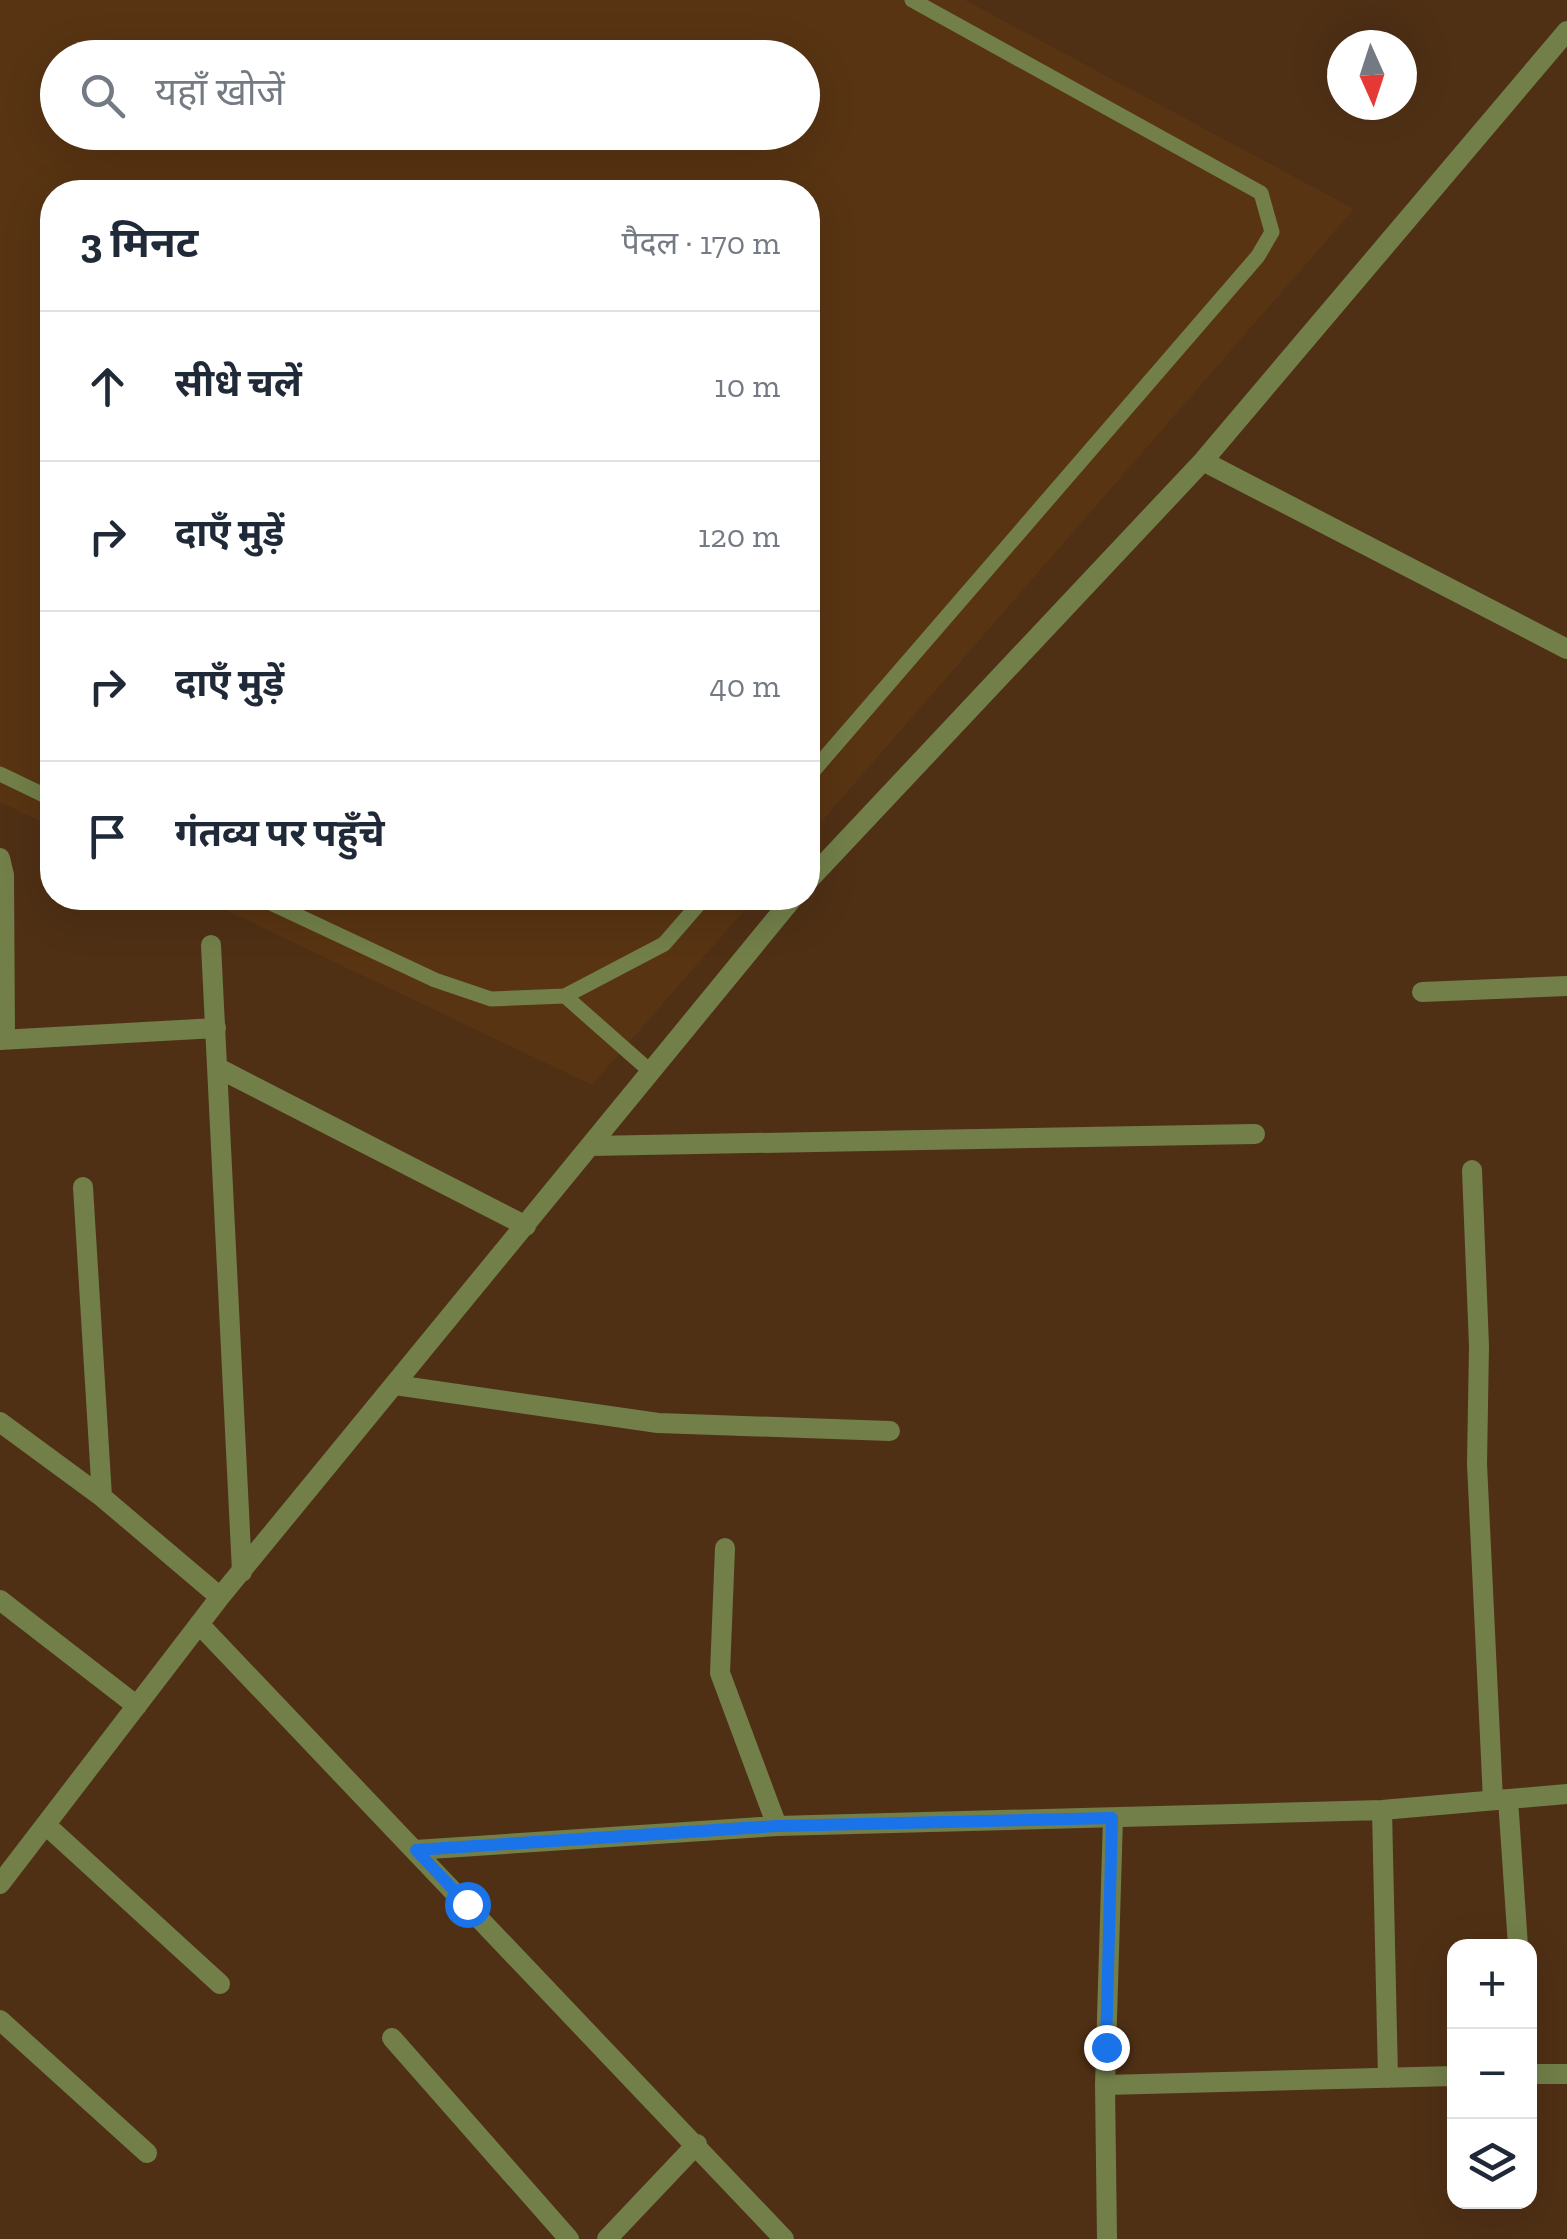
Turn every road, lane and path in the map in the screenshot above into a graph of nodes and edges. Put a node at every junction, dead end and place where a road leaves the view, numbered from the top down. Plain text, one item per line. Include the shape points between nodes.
1 (912, 0) edge
2 (1567, 31) edge
3 (1203, 461) junction
4 (1567, 649) edge
5 (820, 763) edge
6 (0, 774) edge
7 (40, 793) edge
8 (0, 858) edge
9 (820, 867) edge
10 (286, 910) edge
11 (694, 910) edge
12 (783, 910) edge
13 (211, 945) dead end
14 (1567, 986) edge
15 (1422, 992) dead end
16 (565, 996) junction
17 (216, 1028) junction
18 (3, 1040) edge
19 (218, 1068) junction
20 (650, 1071) junction
21 (1255, 1134) dead end
22 (590, 1146) junction
23 (1472, 1170) dead end
24 (83, 1187) dead end
25 (526, 1226) junction
26 (396, 1385) junction
27 (0, 1422) edge
28 (890, 1431) dead end
29 (102, 1497) junction
30 (724, 1548) dead end
31 (242, 1572) junction
32 (220, 1597) junction
33 (0, 1600) edge
34 (199, 1624) junction
35 (137, 1706) junction
36 (1567, 1794) edge
37 (1500, 1800) junction
38 (1382, 1810) junction
39 (1112, 1818) junction
40 (46, 1824) junction
41 (777, 1826) junction
42 (416, 1850) junction
43 (2, 1875) edge
44 (1517, 1939) edge
45 (220, 1984) dead end
46 (0, 2020) edge
47 (392, 2038) dead end
48 (1537, 2074) edge
49 (1567, 2074) edge
50 (1447, 2076) edge
51 (1388, 2078) junction
52 (1105, 2085) junction
53 (697, 2144) junction
54 (147, 2153) dead end
55 (569, 2239) edge
56 (607, 2239) edge
57 (784, 2239) edge
58 (1107, 2239) edge

1 - 5 lane via 1261,193 1272,232
2 - 3 street
3 - 4 street
3 - 9 street
6 - 7 lane
8 - 18 street
10 - 16 lane via 491,1000
11 - 16 lane via 664,944
12 - 20 street
13 - 17 street
14 - 15 street
16 - 20 lane
17 - 18 street
17 - 19 street
19 - 25 street
19 - 31 street
20 - 22 street
21 - 22 street
22 - 25 street
23 - 37 street via 1476,1464
24 - 29 street
25 - 26 street
26 - 28 street via 658,1423
26 - 31 street
27 - 29 street
29 - 32 street
30 - 41 street via 720,1673
31 - 32 street
32 - 34 street
33 - 35 street
34 - 35 street
34 - 42 street
35 - 40 street
36 - 37 street
37 - 38 street
37 - 44 street
38 - 39 street
38 - 51 street
39 - 41 street
39 - 52 street
40 - 43 street
40 - 45 street
41 - 42 street
42 - 53 street
46 - 54 street
47 - 55 street
48 - 49 street
50 - 51 street
51 - 52 street
52 - 58 street
53 - 56 street
53 - 57 street

